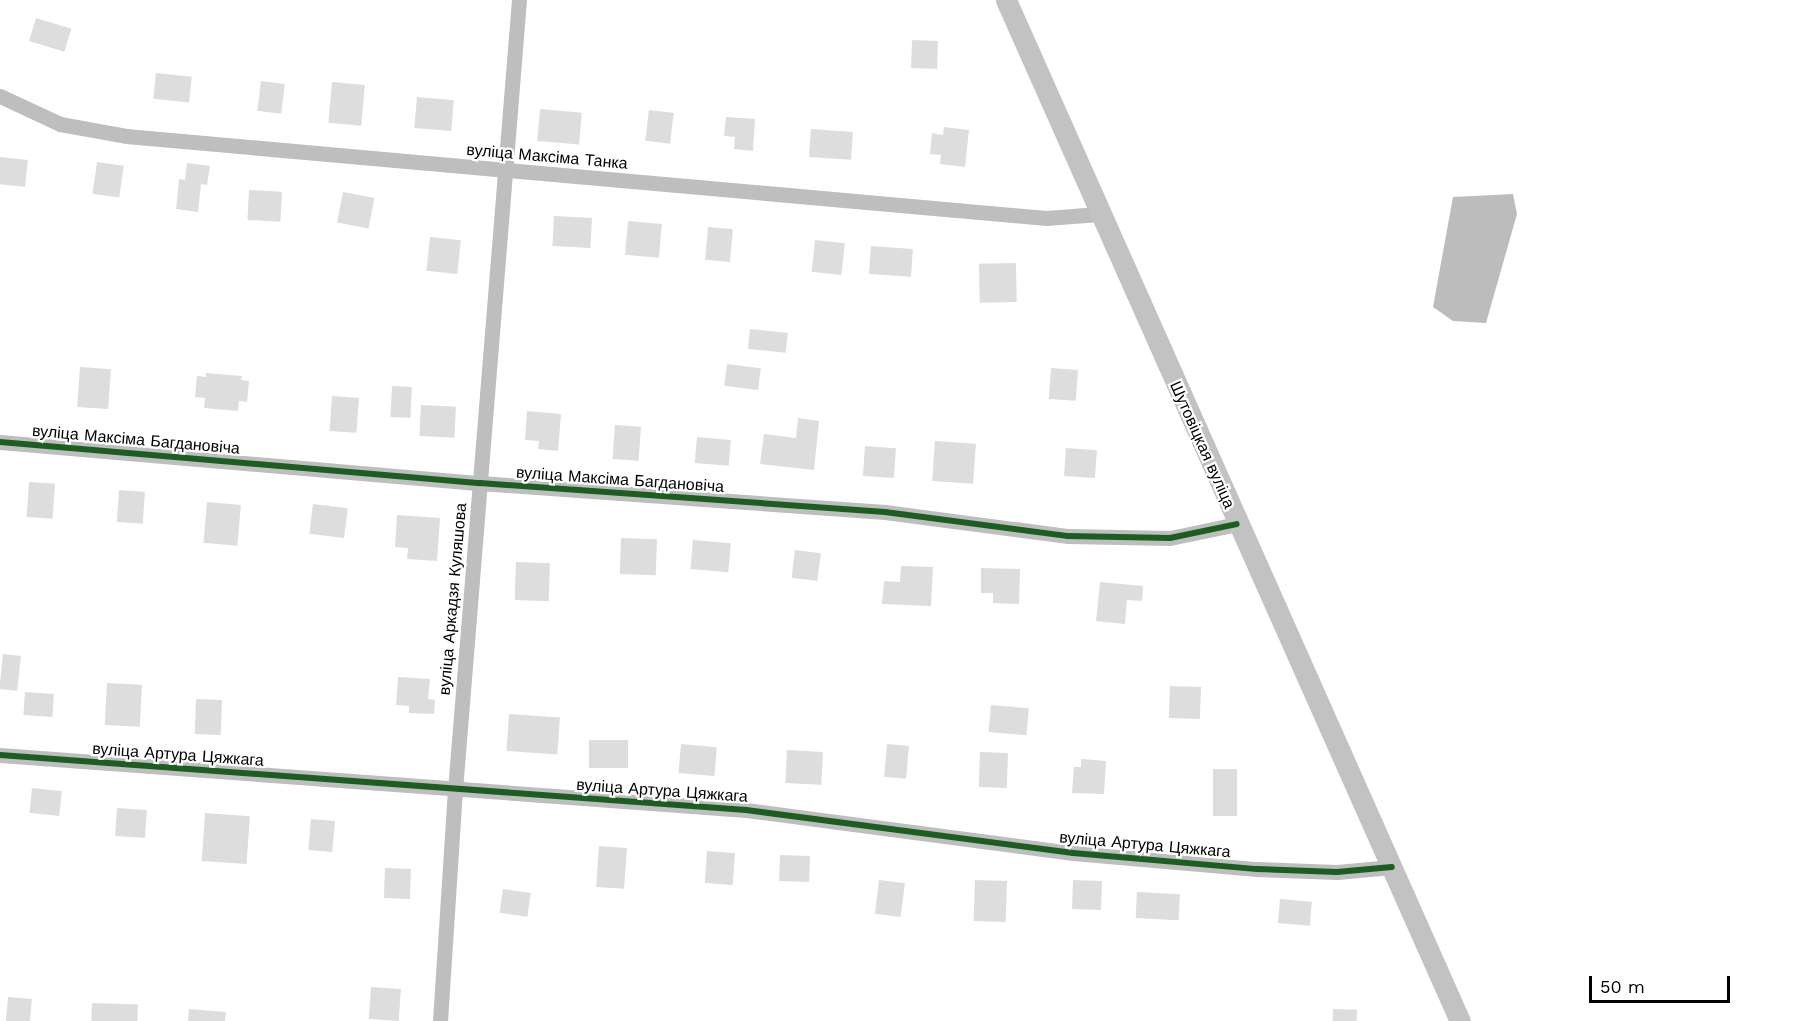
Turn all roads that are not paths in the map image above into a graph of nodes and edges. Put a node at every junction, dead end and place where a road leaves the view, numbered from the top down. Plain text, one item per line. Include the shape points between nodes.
1 (519, 0) edge
2 (1006, 0) edge
3 (0, 96) edge
4 (503, 172) junction
5 (1099, 214) junction
6 (0, 442) edge
7 (480, 483) junction
8 (1237, 524) junction
9 (0, 755) edge
10 (454, 790) junction
11 (1392, 867) junction
12 (440, 1021) edge
13 (1460, 1021) edge

1 - 4 street, вуліца Аркадзя Куляшова
2 - 5 main road, Шутовіцкая вуліца
3 - 4 street, вуліца Максіма Танка via 60,124 126,136
4 - 5 street, вуліца Максіма Танка via 1046,218
4 - 7 street, вуліца Аркадзя Куляшова
5 - 8 main road, Шутовіцкая вуліца
6 - 7 street, вуліца Максіма Багдановіча
7 - 8 street, вуліца Максіма Багдановіча via 885,512 1068,536 1170,537
7 - 10 street, вуліца Аркадзя Куляшова
8 - 11 main road, Шутовіцкая вуліца
9 - 10 street, вуліца Артура Цяжкага
10 - 11 street, вуліца Артура Цяжкага via 746,810 1062,852 1257,869 1336,872
10 - 12 street, вуліца Аркадзя Куляшова
11 - 13 main road, Шутовіцкая вуліца

